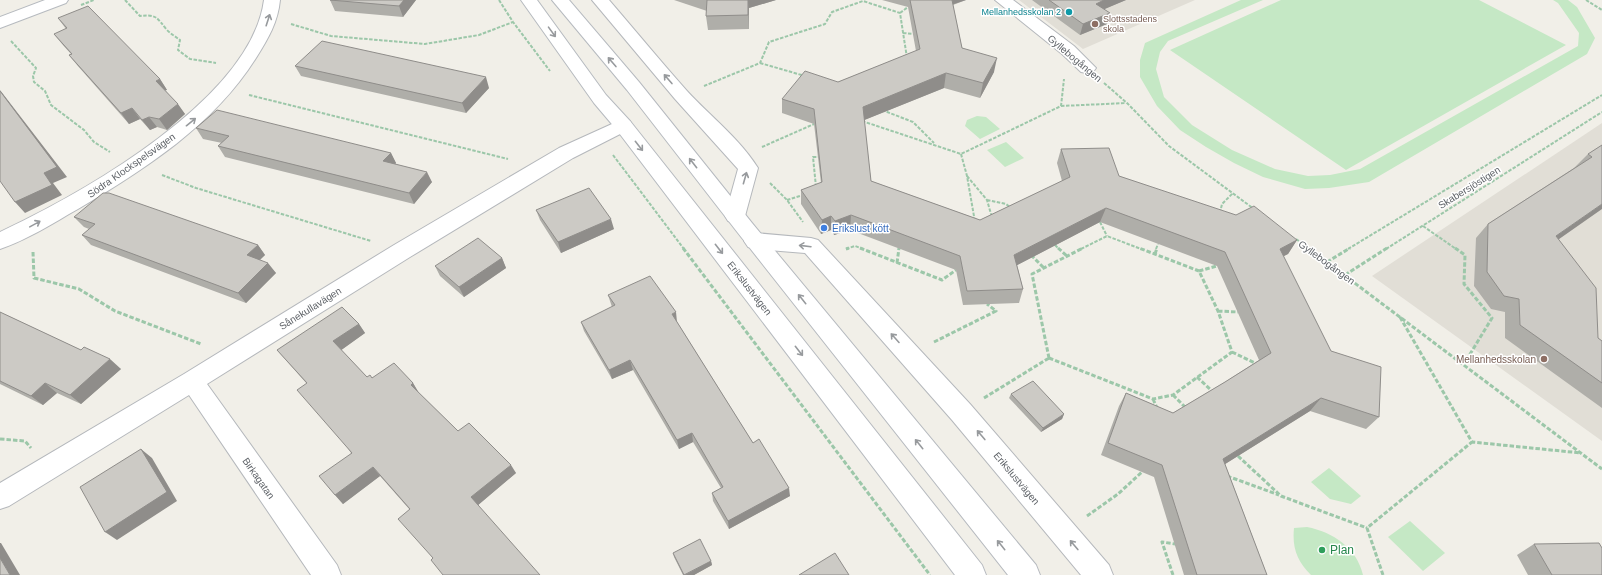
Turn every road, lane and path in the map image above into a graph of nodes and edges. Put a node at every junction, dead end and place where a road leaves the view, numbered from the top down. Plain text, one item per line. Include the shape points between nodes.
1 (60, 0) edge
2 (125, 0) edge
3 (272, 0) edge
4 (499, 0) edge
5 (529, 0) edge
6 (560, 0) edge
7 (600, 0) edge
8 (863, 0) edge
9 (1003, 0) edge
10 (1586, 0) edge
11 (908, 7) dead end
12 (1602, 10) edge
13 (900, 12) junction
14 (269, 20) junction
15 (513, 22) junction
16 (0, 23) edge
17 (903, 33) junction
18 (913, 34) edge
19 (10, 40) dead end
20 (1068, 50) junction
21 (907, 58) junction
22 (901, 60) edge
23 (913, 60) edge
24 (760, 63) junction
25 (245, 64) junction
26 (1087, 68) joint
27 (805, 76) edge
28 (554, 77) dead end
29 (225, 90) junction
30 (682, 95) junction
31 (1602, 95) edge
32 (1127, 103) junction
33 (1061, 106) junction
34 (878, 107) edge
35 (1602, 112) edge
36 (862, 121) edge
37 (814, 124) edge
38 (623, 125) junction
39 (599, 137) junction
40 (934, 143) junction
41 (154, 151) junction
42 (961, 154) junction
43 (818, 158) edge
44 (743, 162) junction
45 (136, 163) junction
46 (542, 168) junction
47 (968, 176) junction
48 (816, 190) edge
49 (809, 193) edge
50 (1233, 193) junction
51 (787, 200) junction
52 (987, 200) junction
53 (1012, 209) edge
54 (1258, 212) edge
55 (735, 216) junction
56 (996, 219) edge
57 (1222, 220) edge
58 (1100, 222) edge
59 (1423, 226) junction
60 (29, 227) junction
61 (976, 227) edge
62 (1290, 234) edge
63 (1107, 236) junction
64 (0, 241) edge
65 (755, 241) junction
66 (1055, 244) edge
67 (1158, 244) edge
68 (899, 248) edge
69 (402, 251) junction
70 (816, 252) junction
71 (1028, 252) edge
72 (1155, 254) junction
73 (1067, 256) junction
74 (897, 262) junction
75 (1327, 262) junction
76 (1217, 266) edge
77 (1044, 268) junction
78 (956, 270) edge
79 (1199, 271) junction
80 (1346, 275) junction
81 (987, 304) edge
82 (1218, 311) junction
83 (1238, 312) dead end
84 (1400, 316) junction
85 (1232, 352) junction
86 (910, 355) junction
87 (231, 357) junction
88 (1049, 358) junction
89 (1464, 364) junction
90 (1261, 366) edge
91 (1198, 377) junction
92 (192, 381) junction
93 (1173, 395) junction
94 (1216, 395) edge
95 (1153, 399) junction
96 (1189, 411) edge
97 (961, 412) junction
98 (1159, 412) edge
99 (1472, 442) junction
100 (1581, 453) junction
101 (1238, 456) edge
102 (1602, 469) edge
103 (1142, 472) edge
104 (1221, 474) edge
105 (1281, 496) junction
106 (0, 497) edge
107 (1367, 528) junction
108 (1064, 533) junction
109 (1175, 544) dead end
110 (327, 575) edge
111 (930, 575) edge
112 (972, 575) edge
113 (1026, 575) edge
114 (1099, 575) edge
115 (1173, 575) edge
116 (1383, 575) edge

1 - 16 street
2 - 25 path via 140,16 151,15 162,22 168,31 180,40 178,50 190,59 208,63
3 - 14 street, Södra Klockspelsvägen
4 - 15 path
5 -> 38 street, Erikslustvägen via 600,99
55 -> 6 street via 633,86
30 -> 7 street
8 - 13 path
8 - 24 path via 832,12 825,24 769,42
9 - 20 street, Gyllebogången
10 - 12 path
11 - 13 path
13 - 17 path
14 - 15 path via 302,26 330,36 426,44 479,35
25 -> 14 street, Södra Klockspelsvägen
15 - 28 path
17 - 18 path
17 - 21 path
19 - 45 path via 36,68 34,82 45,91 51,105 84,130 101,148
20 - 26 street, Gyllebogången
20 - 33 path
21 - 22 path
21 - 23 path
24 - 27 path
24 - 30 path
25 - 29 street, Södra Klockspelsvägen
26 - 32 path, Gyllebogången
41 -> 29 street, Södra Klockspelsvägen via 202,113
29 - 46 path
30 - 44 street
31 - 75 path
32 - 33 path
32 - 50 path, Gyllebogången via 1168,146
33 - 42 path
34 - 40 path via 884,112 913,122
35 - 59 path, Skabersjöstigen
36 - 40 path
37 - 44 path
38 - 39 street, Sånekullavägen
38 -> 112 street, Erikslustvägen
39 - 46 street, Sånekullavägen
39 - 111 path
40 - 42 path
41 - 45 street, Södra Klockspelsvägen
41 - 69 path via 158,173 196,188
42 - 47 path
43 - 48 path via 813,157
44 - 51 path via 760,173
55 -> 44 street
60 -> 45 street, Södra Klockspelsvägen via 86,196
46 - 69 street, Sånekullavägen
47 - 52 path
47 - 61 path
49 - 51 path
50 - 54 path, Gyllebogången
50 - 57 path via 1219,207
51 - 70 path via 810,232
52 - 53 path via 1006,204
52 - 56 path via 991,214
55 - 65 street
58 - 63 path
59 - 80 path, Skabersjöstigen
59 - 89 path via 1465,255 1464,284 1492,318
60 - 64 street, Södra Klockspelsvägen
60 - 87 path via 34,278 79,289 115,311
62 - 75 path, Gyllebogången
63 - 72 path
63 - 73 path
70 -> 65 street
113 -> 65 street
66 - 73 path
67 - 72 path
68 - 74 path
69 - 87 street, Sånekullavägen
70 - 74 path via 854,246
86 -> 70 street, Erikslustvägen
71 - 77 path
72 - 79 path
73 - 77 path
74 - 78 path via 942,280
75 - 80 path, Gyllebogången
76 - 79 path
77 - 88 path via 1032,274
79 - 82 path
80 - 84 path, Gyllebogången
81 - 86 path via 996,311
82 - 83 path
82 - 85 path
84 - 89 path, Gyllebogången
84 - 99 path
85 - 90 path
85 - 91 path
86 - 97 street, Erikslustvägen
87 - 92 street, Sånekullavägen
88 - 95 path
88 - 97 path
89 - 100 path, Gyllebogången
91 - 93 path
91 - 94 path
92 - 106 street, Sånekullavägen
92 - 110 street, Birkagatan
93 - 95 path
93 - 96 path
95 - 98 path
108 -> 97 street, Erikslustvägen
99 - 100 path
99 - 107 path
100 - 102 path, Gyllebogången
101 - 105 path
103 - 108 path via 1118,494
104 - 105 path
105 - 107 path
107 - 116 path
114 -> 108 street, Erikslustvägen
109 - 115 path via 1162,542

